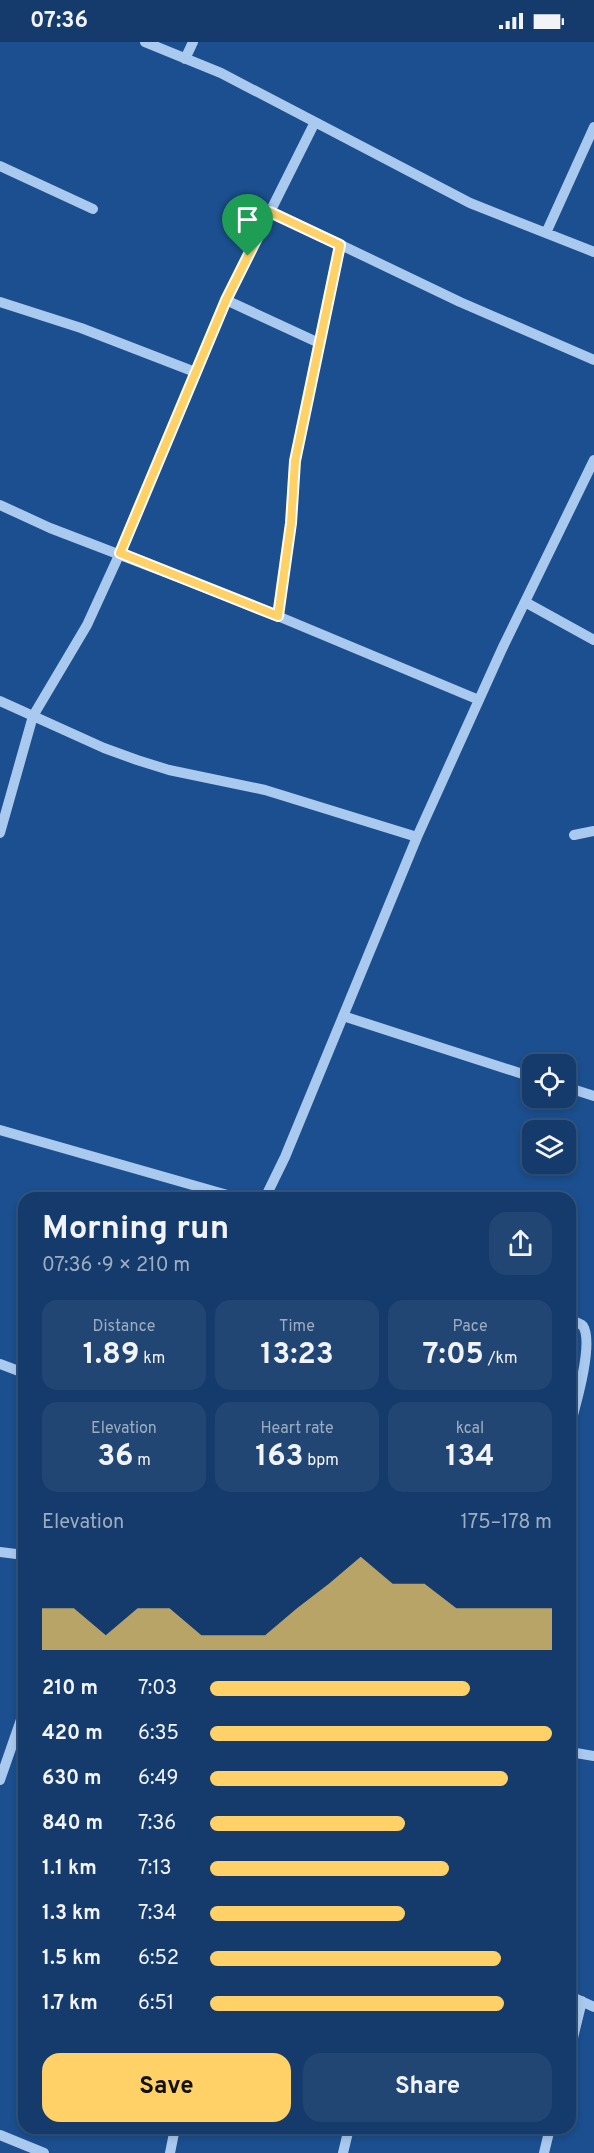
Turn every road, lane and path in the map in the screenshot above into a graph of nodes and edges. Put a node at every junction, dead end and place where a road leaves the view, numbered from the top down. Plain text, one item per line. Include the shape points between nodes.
1 (145, 42) edge
2 (193, 42) edge
3 (185, 59) junction
4 (315, 122) junction
5 (594, 127) edge
6 (0, 166) edge
7 (93, 209) dead end
8 (270, 212) junction
9 (546, 233) junction
10 (340, 245) junction
11 (594, 252) edge
12 (226, 300) junction
13 (0, 302) edge
14 (319, 344) junction
15 (594, 360) edge
16 (195, 372) junction
17 (594, 460) edge
18 (0, 506) edge
19 (120, 553) junction
20 (525, 602) junction
21 (278, 616) junction
22 (594, 640) edge
23 (479, 700) junction
24 (0, 701) edge
25 (33, 716) junction
26 (594, 831) edge
27 (0, 833) edge
28 (574, 835) dead end
29 (417, 837) junction
30 (343, 1016) junction
31 (522, 1074) edge
32 (576, 1090) edge
33 (594, 1096) edge
34 (0, 1130) edge
35 (217, 1192) edge
36 (268, 1192) edge
37 (589, 1327) edge
38 (0, 1364) edge
39 (18, 1371) edge
40 (576, 1405) edge
41 (0, 1552) edge
42 (18, 1554) edge
43 (18, 1728) edge
44 (576, 1753) edge
45 (594, 1756) edge
46 (0, 1780) edge
47 (576, 1998) edge
48 (582, 2001) junction
49 (594, 2007) edge
50 (576, 2026) edge
51 (174, 2134) edge
52 (348, 2134) edge
53 (549, 2134) edge
54 (0, 2135) edge
55 (44, 2153) edge
56 (170, 2153) edge
57 (343, 2153) edge
58 (544, 2153) edge

1 - 3 street
2 - 3 street
3 - 4 street via 221,73
4 - 8 street
4 - 9 street via 470,203
5 - 9 street
6 - 7 street
8 - 10 street
8 - 12 street
9 - 11 street
10 - 14 street
10 - 15 street
12 - 14 street
12 - 16 street
13 - 16 street
14 - 21 street via 295,461
16 - 19 street
17 - 20 street
18 - 19 street
19 - 21 street
19 - 25 street via 87,625
20 - 22 street
20 - 23 street
21 - 23 street
23 - 29 street
24 - 25 street
25 - 27 street
25 - 29 street via 137,760 265,790
26 - 28 street
29 - 30 street
30 - 31 street
30 - 36 street
32 - 33 street
34 - 35 street
37 - 40 street via 588,1362
38 - 39 street
41 - 42 street
43 - 46 street
44 - 45 street
47 - 48 street
48 - 49 street
48 - 50 street
51 - 56 street
52 - 57 street
53 - 58 street
54 - 55 street

